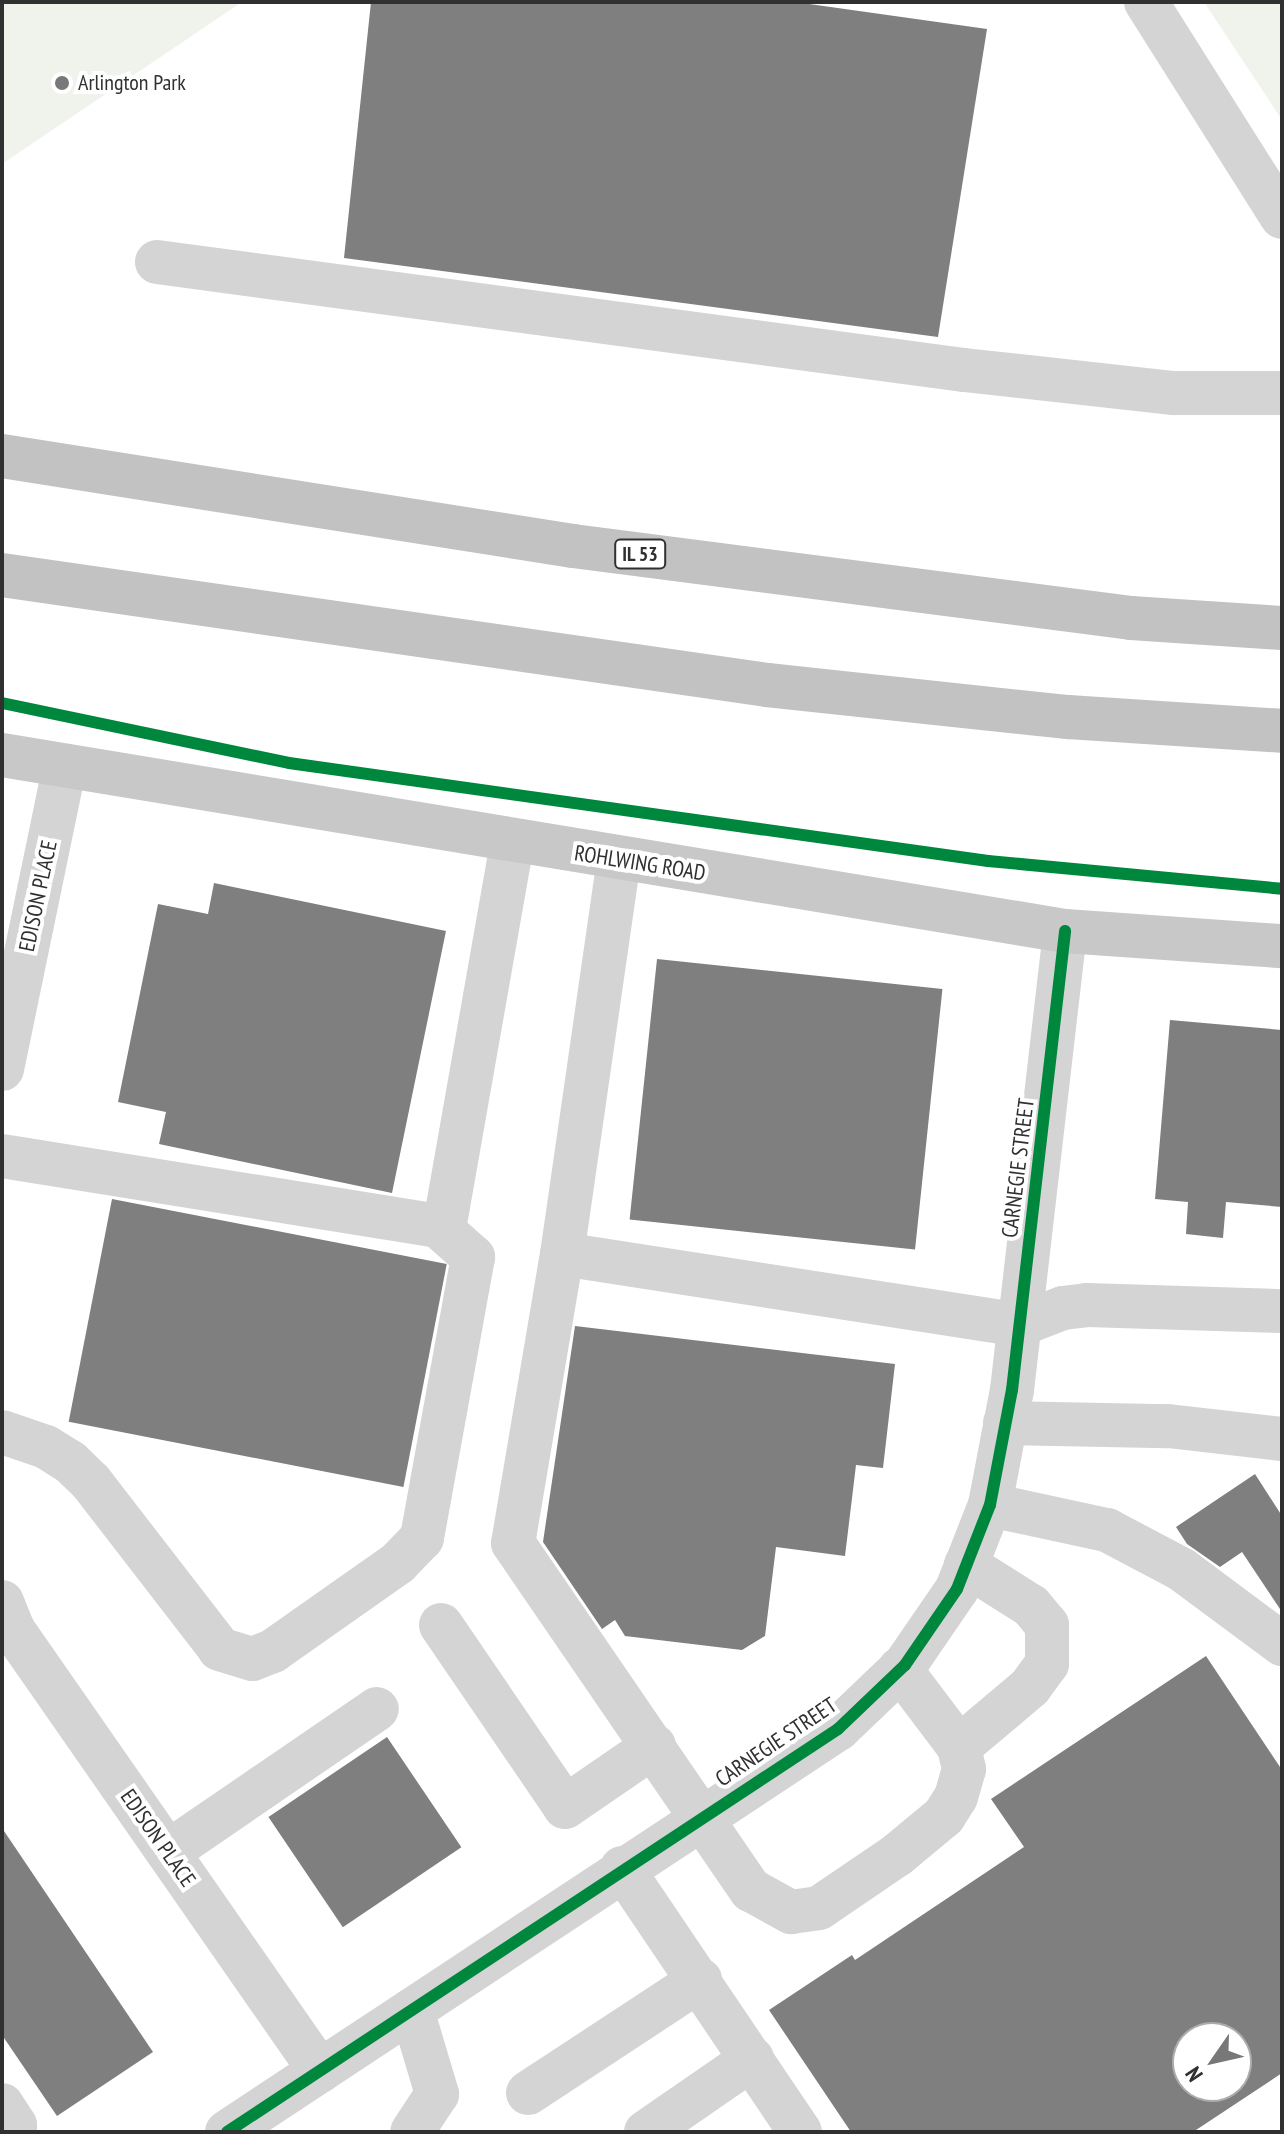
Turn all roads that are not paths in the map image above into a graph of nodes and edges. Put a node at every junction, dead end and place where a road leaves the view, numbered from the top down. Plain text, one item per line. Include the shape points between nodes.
1 (1146, 2) edge
2 (1282, 217) edge
3 (157, 262) dead end
4 (1282, 393) edge
5 (2, 456) edge
6 (2, 575) edge
7 (1282, 628) edge
8 (1282, 731) edge
9 (2, 755) edge
10 (64, 769) junction
11 (512, 842) junction
12 (619, 859) junction
13 (1065, 931) junction
14 (1282, 946) edge
15 (3, 1061) edge
16 (2, 1156) edge
17 (444, 1229) junction
18 (562, 1254) junction
19 (1282, 1311) edge
20 (1019, 1325) junction
21 (1005, 1423) junction
22 (2, 1432) edge
23 (1282, 1439) edge
24 (990, 1505) junction
25 (966, 1565) junction
26 (2, 1602) edge
27 (441, 1625) dead end
28 (1282, 1644) edge
29 (900, 1669) junction
30 (377, 1709) dead end
31 (654, 1746) junction
32 (959, 1747) junction
33 (699, 1817) junction
34 (168, 1852) junction
35 (622, 1868) junction
36 (700, 1980) junction
37 (412, 2010) junction
38 (752, 2059) junction
39 (320, 2071) junction
40 (528, 2093) dead end
41 (2, 2105) edge
42 (4, 2132) edge
43 (227, 2132) edge
44 (412, 2132) edge
45 (646, 2132) edge
46 (800, 2132) edge

1 - 2 street
3 - 4 street via 977,371 1174,393
5 - 7 highway, IL 53 via 573,546 1131,618
6 - 8 highway via 767,685 1068,717
9 - 10 main road, ROHLWING ROAD
10 - 11 main road, ROHLWING ROAD
10 - 15 street, EDISON PLACE
11 - 12 main road, ROHLWING ROAD
11 - 17 street
12 - 13 main road, ROHLWING ROAD
12 - 18 street
13 - 14 main road, ROHLWING ROAD
13 - 20 street, CARNEGIE STREET
16 - 17 street
17 - 22 street via 473,1257 422,1538 398,1563 273,1651 252,1659 220,1649 91,1482 46,1447
18 - 20 street
18 - 31 street via 513,1543
19 - 20 street via 1087,1305
20 - 21 street, CARNEGIE STREET
21 - 23 street via 1168,1426
21 - 24 street, CARNEGIE STREET
24 - 25 street, CARNEGIE STREET
24 - 28 street via 1107,1530 1181,1569
25 - 29 street, CARNEGIE STREET via 957,1589
25 - 32 street via 1031,1606 1047,1625 1047,1664 1030,1687
26 - 34 street, EDISON PLACE via 14,1631
27 - 31 street via 565,1807
29 - 32 street
29 - 33 street, CARNEGIE STREET via 838,1729
30 - 34 street
31 - 33 street
32 - 33 street via 964,1769 944,1816 819,1908 791,1912 759,1896
33 - 35 street, CARNEGIE STREET
34 - 39 street, EDISON PLACE
35 - 36 street
35 - 37 street, CARNEGIE STREET
36 - 38 street
36 - 40 street
37 - 39 street, CARNEGIE STREET
37 - 44 street via 437,2094
38 - 45 street
38 - 46 street
39 - 43 street, CARNEGIE STREET
41 - 42 street via 15,2125

